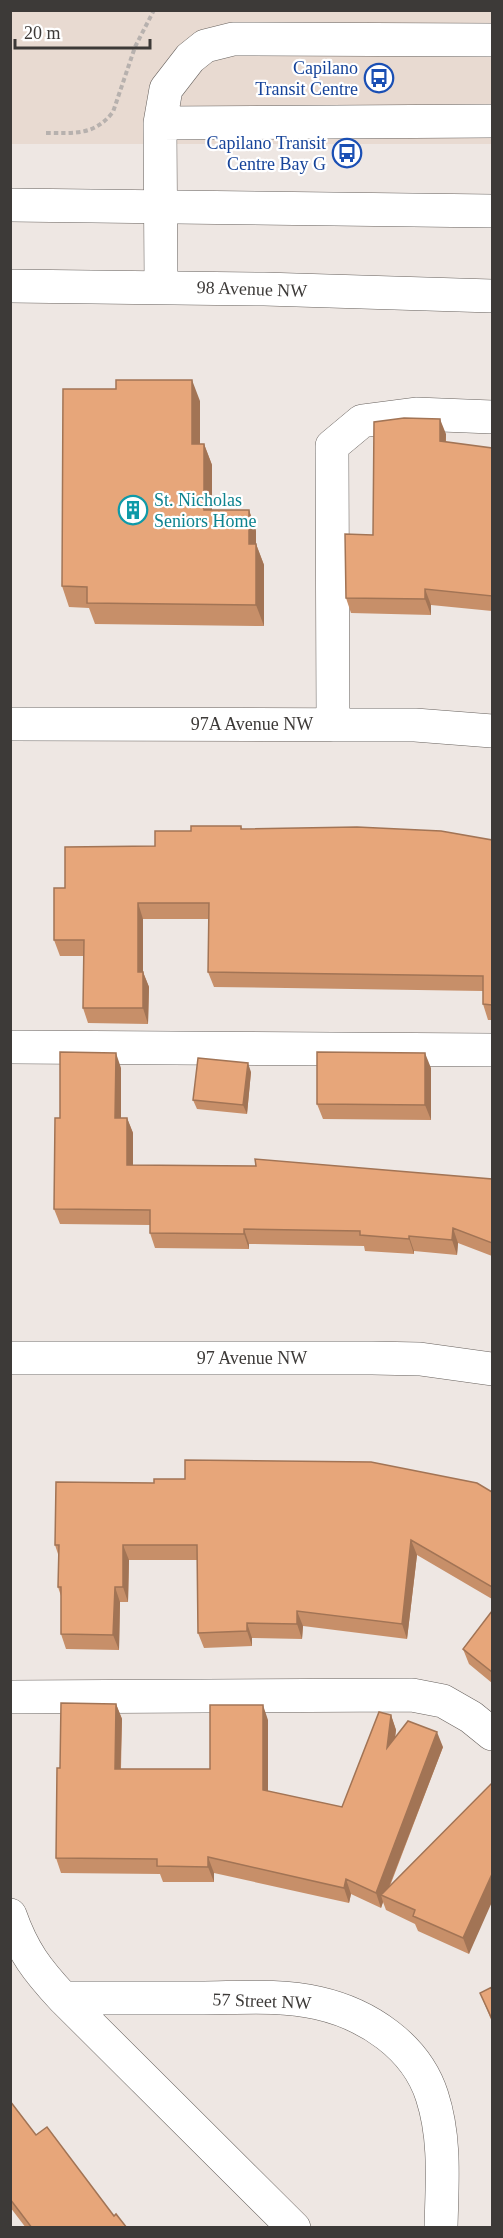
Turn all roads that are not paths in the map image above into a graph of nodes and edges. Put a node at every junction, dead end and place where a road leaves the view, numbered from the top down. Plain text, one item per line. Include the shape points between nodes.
1 (492, 39) edge
2 (492, 121) edge
3 (160, 123) junction
4 (10, 205) edge
5 (160, 206) junction
6 (492, 211) edge
7 (10, 286) edge
8 (161, 286) junction
9 (492, 296) edge
10 (492, 417) edge
11 (10, 724) edge
12 (333, 725) junction
13 (492, 731) edge
14 (10, 1047) edge
15 (492, 1050) edge
16 (10, 1358) edge
17 (492, 1369) edge
18 (10, 1697) edge
19 (492, 1734) edge
20 (10, 1915) edge
21 (63, 1998) junction
22 (294, 2228) edge
23 (441, 2228) edge

1 - 3 street via 233,39 205,46 190,58 166,89
2 - 3 street
3 - 5 street
4 - 5 street
5 - 6 street
5 - 8 street
7 - 8 street, 98 Avenue NW
8 - 9 street, 98 Avenue NW
10 - 12 street via 416,414 362,421 332,446
11 - 12 street, 97A Avenue NW
12 - 13 street, 97A Avenue NW via 415,725
14 - 15 street
16 - 17 street, 97 Avenue NW via 420,1359
18 - 19 street via 411,1695 443,1701
20 - 21 street via 36,1969
21 - 22 street
21 - 23 street, 57 Street NW via 280,1998 317,2002 351,2013 382,2030 406,2051 432,2094 442,2140

